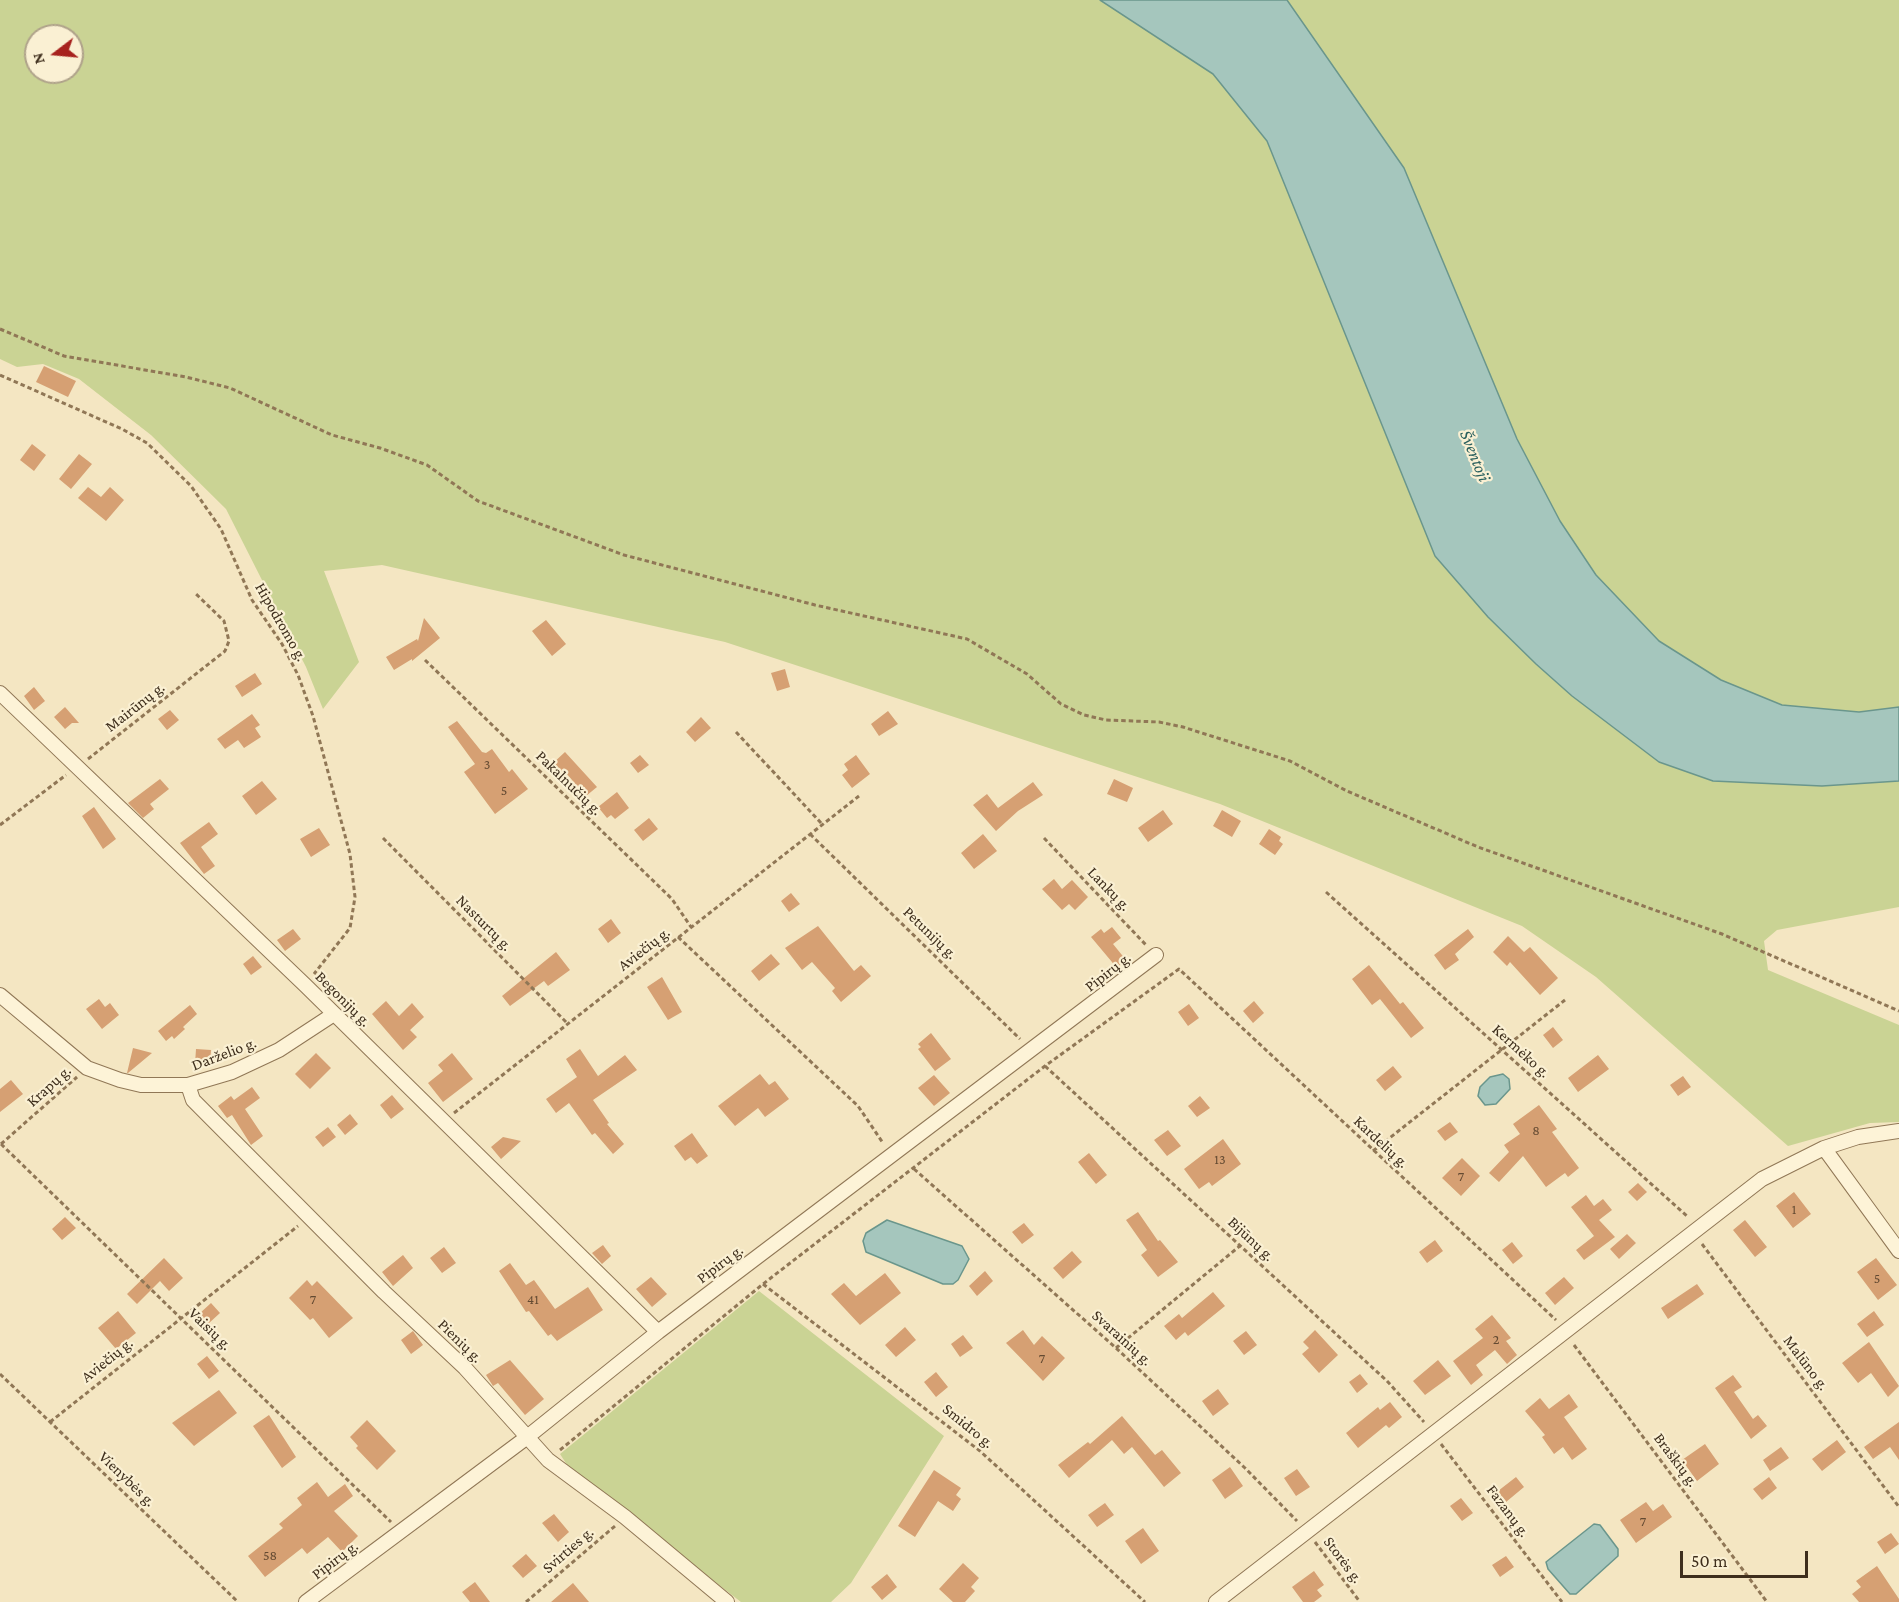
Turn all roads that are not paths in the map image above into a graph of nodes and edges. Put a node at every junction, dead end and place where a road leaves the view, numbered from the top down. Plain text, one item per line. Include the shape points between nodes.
1 (0, 693) edge
2 (1156, 956) road end
3 (0, 995) edge
4 (334, 1014) junction
5 (188, 1086) junction
6 (1899, 1131) edge
7 (1824, 1148) junction
8 (1899, 1251) edge
9 (658, 1332) junction
10 (526, 1438) junction
11 (306, 1602) edge
12 (727, 1602) edge
13 (1216, 1602) edge

1 - 4 street, Begonijų g.
2 - 9 street, Pipirų g.
3 - 5 street, Darželio g. via 87,1068 141,1084
4 - 5 street, Darželio g. via 279,1050 232,1072
4 - 9 street, Begonijų g.
5 - 10 street, Pienių g. via 193,1100 465,1368
6 - 7 street via 1858,1137
7 - 8 street
7 - 13 street via 1762,1179
9 - 10 street, Pipirų g.
10 - 11 street, Pipirų g.
10 - 12 street, Pienių g. via 548,1460 625,1517

